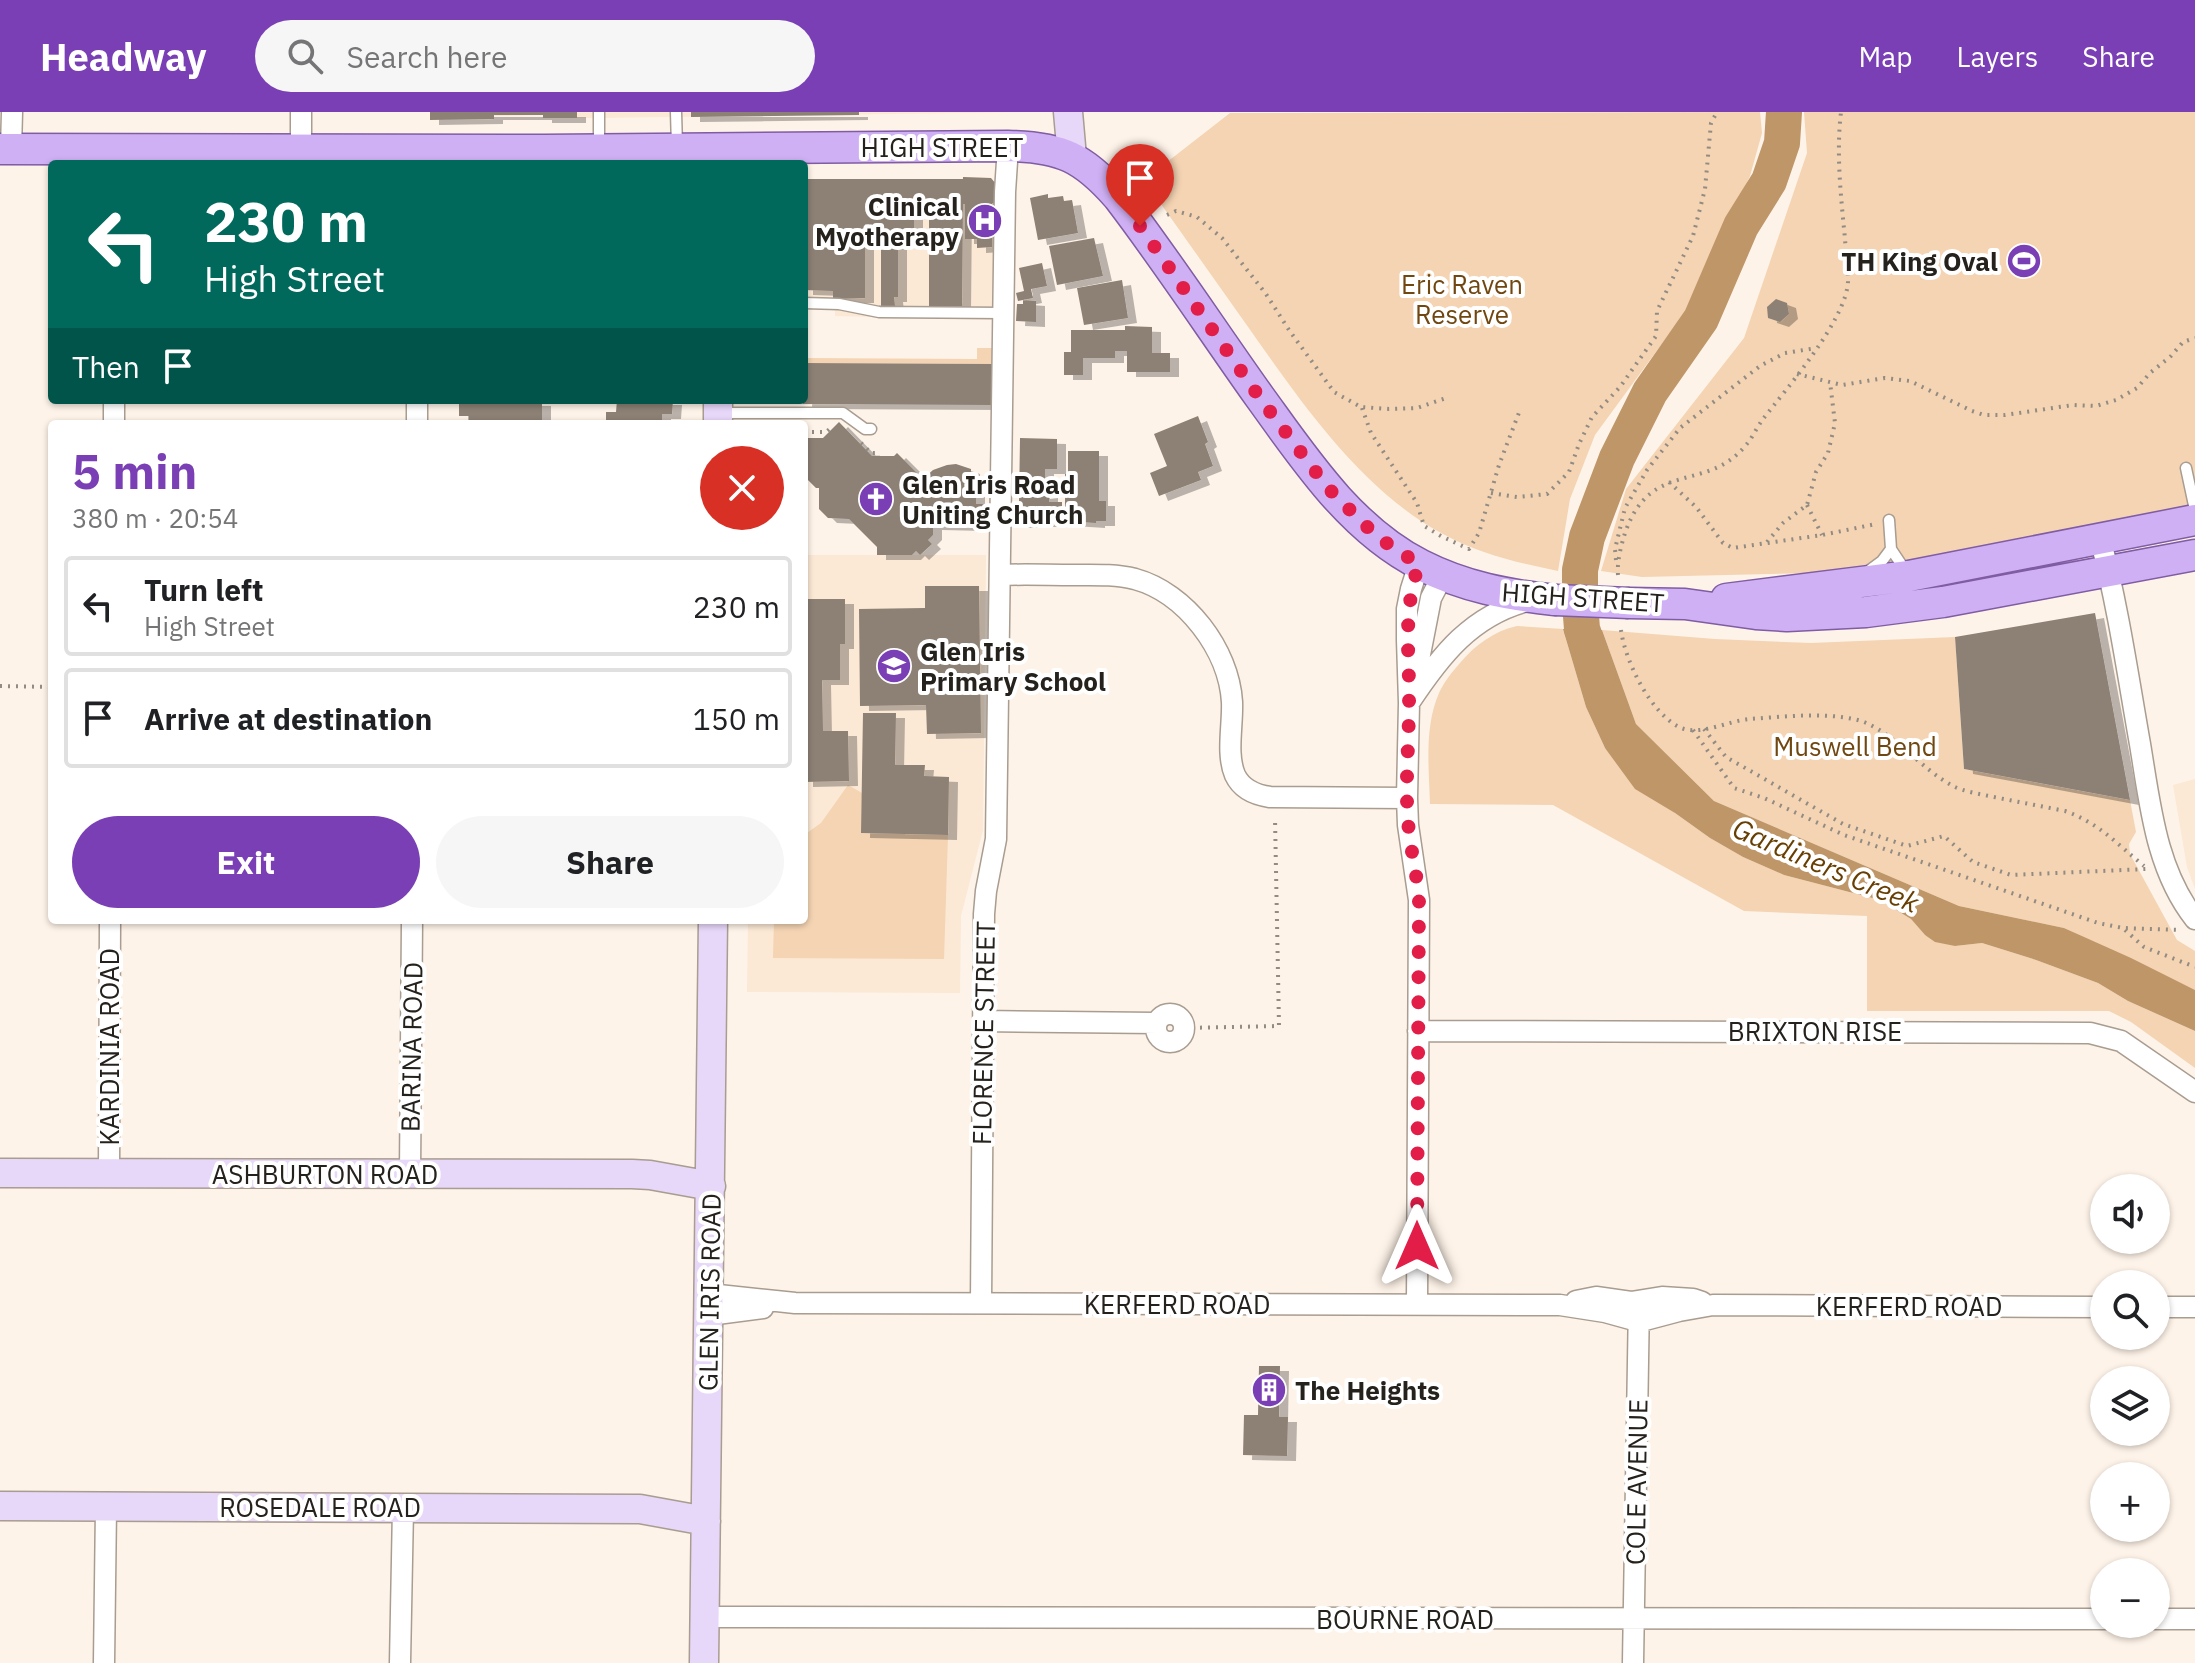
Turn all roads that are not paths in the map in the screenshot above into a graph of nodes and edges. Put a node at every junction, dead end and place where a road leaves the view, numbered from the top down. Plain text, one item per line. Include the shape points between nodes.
1 (12, 112) edge
2 (301, 112) edge
3 (599, 112) edge
4 (676, 112) edge
5 (1068, 112) edge
6 (1008, 146) junction
7 (6, 149) edge
8 (301, 149) junction
9 (599, 150) junction
10 (677, 150) junction
11 (420, 156) edge
12 (117, 157) edge
13 (718, 157) edge
14 (1072, 157) junction
15 (808, 303) edge
16 (1003, 313) junction
17 (718, 412) edge
18 (762, 419) edge
19 (871, 429) dead end
20 (2186, 468) dead end
21 (2195, 510) edge
22 (2195, 520) edge
23 (1884, 521) road end
24 (2100, 538) junction
25 (1891, 549) junction
26 (2195, 555) edge
27 (1431, 570) junction
28 (2109, 572) junction
29 (1000, 575) junction
30 (1909, 576) junction
31 (1852, 583) junction
32 (1547, 599) junction
33 (1685, 604) junction
34 (1409, 703) junction
35 (1407, 798) junction
36 (110, 924) edge
37 (412, 924) edge
38 (713, 924) edge
39 (2191, 924) edge
40 (983, 1021) junction
41 (1184, 1028) road end
42 (1418, 1031) junction
43 (2195, 1092) edge
44 (0, 1173) edge
45 (109, 1173) junction
46 (410, 1174) junction
47 (711, 1175) junction
48 (981, 1303) junction
49 (1417, 1304) junction
50 (709, 1305) junction
51 (2090, 1307) edge
52 (2170, 1307) edge
53 (2195, 1307) edge
54 (1639, 1311) junction
55 (0, 1506) edge
56 (106, 1507) junction
57 (403, 1508) junction
58 (706, 1509) junction
59 (705, 1617) junction
60 (1634, 1619) junction
61 (2090, 1619) edge
62 (2170, 1619) edge
63 (2195, 1619) edge
64 (104, 1663) edge
65 (400, 1663) edge
66 (704, 1663) edge
67 (1633, 1663) edge

1 - 7 street
2 - 8 street
3 - 9 lane
4 - 10 lane
5 - 14 street
6 - 13 main road, HIGH STREET
6 - 14 main road, HIGH STREET via 1048,148
6 - 16 street, FLORENCE STREET
7 - 12 main road, HIGH STREET
8 - 11 main road, HIGH STREET
8 - 12 main road, HIGH STREET
9 - 10 main road, HIGH STREET
9 - 11 main road, HIGH STREET
10 - 13 main road, HIGH STREET
14 - 27 main road, HIGH STREET via 1105,182 1125,207 1328,488 1389,545
15 - 16 lane via 879,312
16 - 29 street, FLORENCE STREET
17 - 18 lane
18 - 19 lane via 843,413
20 - 21 lane
22 - 24 main road, HIGH STREET
23 - 25 lane
24 - 28 street
24 - 30 main road, HIGH STREET
25 - 30 lane
25 - 31 lane
26 - 28 main road, HIGH STREET
27 - 32 main road, HIGH STREET via 1490,591
27 - 34 street via 1431,598
28 - 33 main road, HIGH STREET via 1866,612 1787,616
28 - 39 street via 2158,845
29 - 35 street via 1118,576 1150,584 1181,605 1206,633 1223,664 1232,703 1234,769 1252,793
29 - 40 street, FLORENCE STREET via 996,839 984,914
30 - 31 main road, HIGH STREET
31 - 33 main road, HIGH STREET
32 - 33 main road, HIGH STREET, bridge via 1625,616
32 - 34 street via 1502,610 1461,636
34 - 35 street
35 - 42 street via 1419,900
36 - 45 street, KARDINIA ROAD
37 - 46 street, BARINA ROAD
38 - 47 street, GLEN IRIS ROAD
40 - 41 street via 1156,1023 1159,1038 1167,1042 1181,1038
40 - 48 street, FLORENCE STREET
42 - 43 street, BRIXTON RISE via 2090,1033 2121,1041
42 - 49 street
44 - 45 street, ASHBURTON ROAD
45 - 46 street, ASHBURTON ROAD
46 - 47 street, ASHBURTON ROAD
47 - 50 street, GLEN IRIS ROAD
48 - 49 street, KERFERD ROAD
48 - 50 street, KERFERD ROAD
49 - 54 street, KERFERD ROAD
50 - 58 street, GLEN IRIS ROAD
51 - 54 street, KERFERD ROAD via 1713,1305 1662,1297
52 - 53 street
54 - 60 street, COLE AVENUE
55 - 56 street, ROSEDALE ROAD
56 - 57 street, ROSEDALE ROAD
56 - 64 street
57 - 58 street, ROSEDALE ROAD
57 - 65 street
58 - 59 street, GLEN IRIS ROAD
59 - 60 street, BOURNE ROAD
59 - 66 street, GLEN IRIS ROAD
60 - 61 street, BOURNE ROAD
60 - 67 street, COLE AVENUE
62 - 63 street

